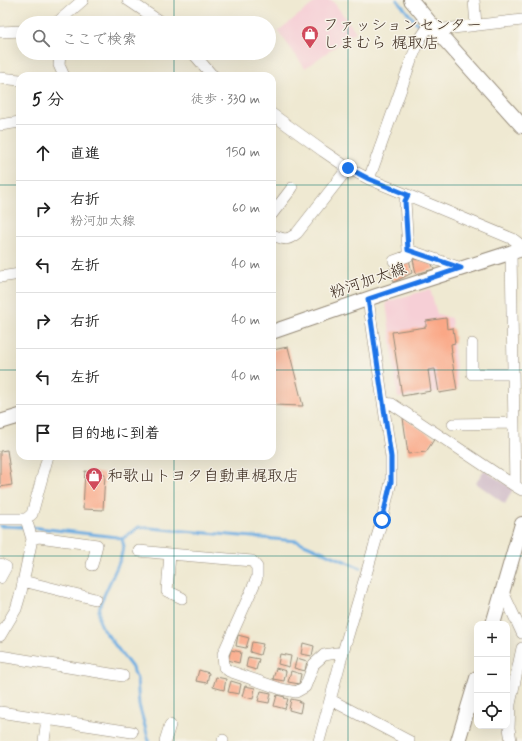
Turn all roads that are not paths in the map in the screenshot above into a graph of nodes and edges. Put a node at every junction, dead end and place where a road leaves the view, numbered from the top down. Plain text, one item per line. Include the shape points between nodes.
1 (83, 0) edge
2 (128, 0) edge
3 (411, 0) edge
4 (474, 0) edge
5 (65, 16) edge
6 (152, 16) edge
7 (522, 20) edge
8 (476, 25) junction
9 (434, 27) junction
10 (16, 31) edge
11 (0, 32) edge
12 (59, 60) edge
13 (199, 60) edge
14 (62, 72) edge
15 (209, 72) edge
16 (0, 78) edge
17 (16, 80) edge
18 (276, 117) edge
19 (16, 122) edge
20 (0, 124) edge
21 (522, 126) edge
22 (348, 168) junction
23 (369, 179) junction
24 (292, 188) dead end
25 (408, 195) junction
26 (276, 209) edge
27 (276, 237) edge
28 (518, 249) edge
29 (408, 250) junction
30 (394, 261) dead end
31 (461, 268) junction
32 (16, 275) edge
33 (0, 277) edge
34 (368, 299) junction
35 (276, 331) edge
36 (472, 344) dead end
37 (512, 374) junction
38 (384, 403) junction
39 (16, 417) edge
40 (0, 422) edge
41 (514, 423) junction
42 (453, 424) dead end
43 (47, 460) edge
44 (518, 488) edge
45 (0, 519) edge
46 (522, 524) edge
47 (29, 528) junction
48 (139, 551) dead end
49 (170, 554) junction
50 (0, 564) edge
51 (92, 565) dead end
52 (0, 578) edge
53 (23, 581) junction
54 (503, 592) junction
55 (182, 598) dead end
56 (95, 599) dead end
57 (494, 621) edge
58 (522, 633) edge
59 (0, 636) edge
60 (522, 648) edge
61 (344, 652) junction
62 (0, 656) edge
63 (123, 676) dead end
64 (474, 688) edge
65 (331, 700) junction
66 (0, 712) edge
67 (47, 720) junction
68 (170, 725) dead end
69 (132, 732) dead end
70 (522, 737) edge
71 (511, 738) edge
72 (44, 741) edge
73 (165, 741) edge
74 (320, 741) edge
75 (409, 741) edge
76 (458, 741) edge

1 - 5 street
2 - 6 street
3 - 9 main road
4 - 8 street
7 - 8 street
8 - 9 street
9 - 21 main road
9 - 23 street via 420,39
10 - 11 street
12 - 14 street
13 - 15 street
16 - 17 street
18 - 22 street
19 - 20 street
22 - 23 street
22 - 27 street via 297,234 285,240
23 - 25 street
24 - 26 street
25 - 28 street via 513,239
25 - 29 street via 405,201
28 - 31 main road, 粉河加太線
28 - 37 street
29 - 30 street via 408,256
29 - 31 street
31 - 34 main road, 粉河加太線
32 - 33 street
34 - 35 main road, 粉河加太線
34 - 38 street
36 - 37 street via 472,374
37 - 41 street
38 - 44 street via 392,404
38 - 61 street via 391,457 391,482
39 - 40 main road
41 - 42 street
41 - 44 street
43 - 47 street
45 - 47 street
46 - 54 main road
47 - 51 street via 39,537 97,545
47 - 53 street
48 - 49 street
49 - 55 street via 167,591
49 - 61 street via 252,561 257,567 257,578 222,654 224,667 229,671 296,692 305,687 314,664 324,655
50 - 52 street via 6,567
53 - 56 street
53 - 59 street via 16,609
54 - 57 main road
54 - 58 street
60 - 71 street via 510,704
61 - 65 street
62 - 63 street
64 - 76 main road
65 - 74 street
65 - 75 street
66 - 67 street
67 - 69 street
67 - 72 street
68 - 73 street
70 - 71 street

